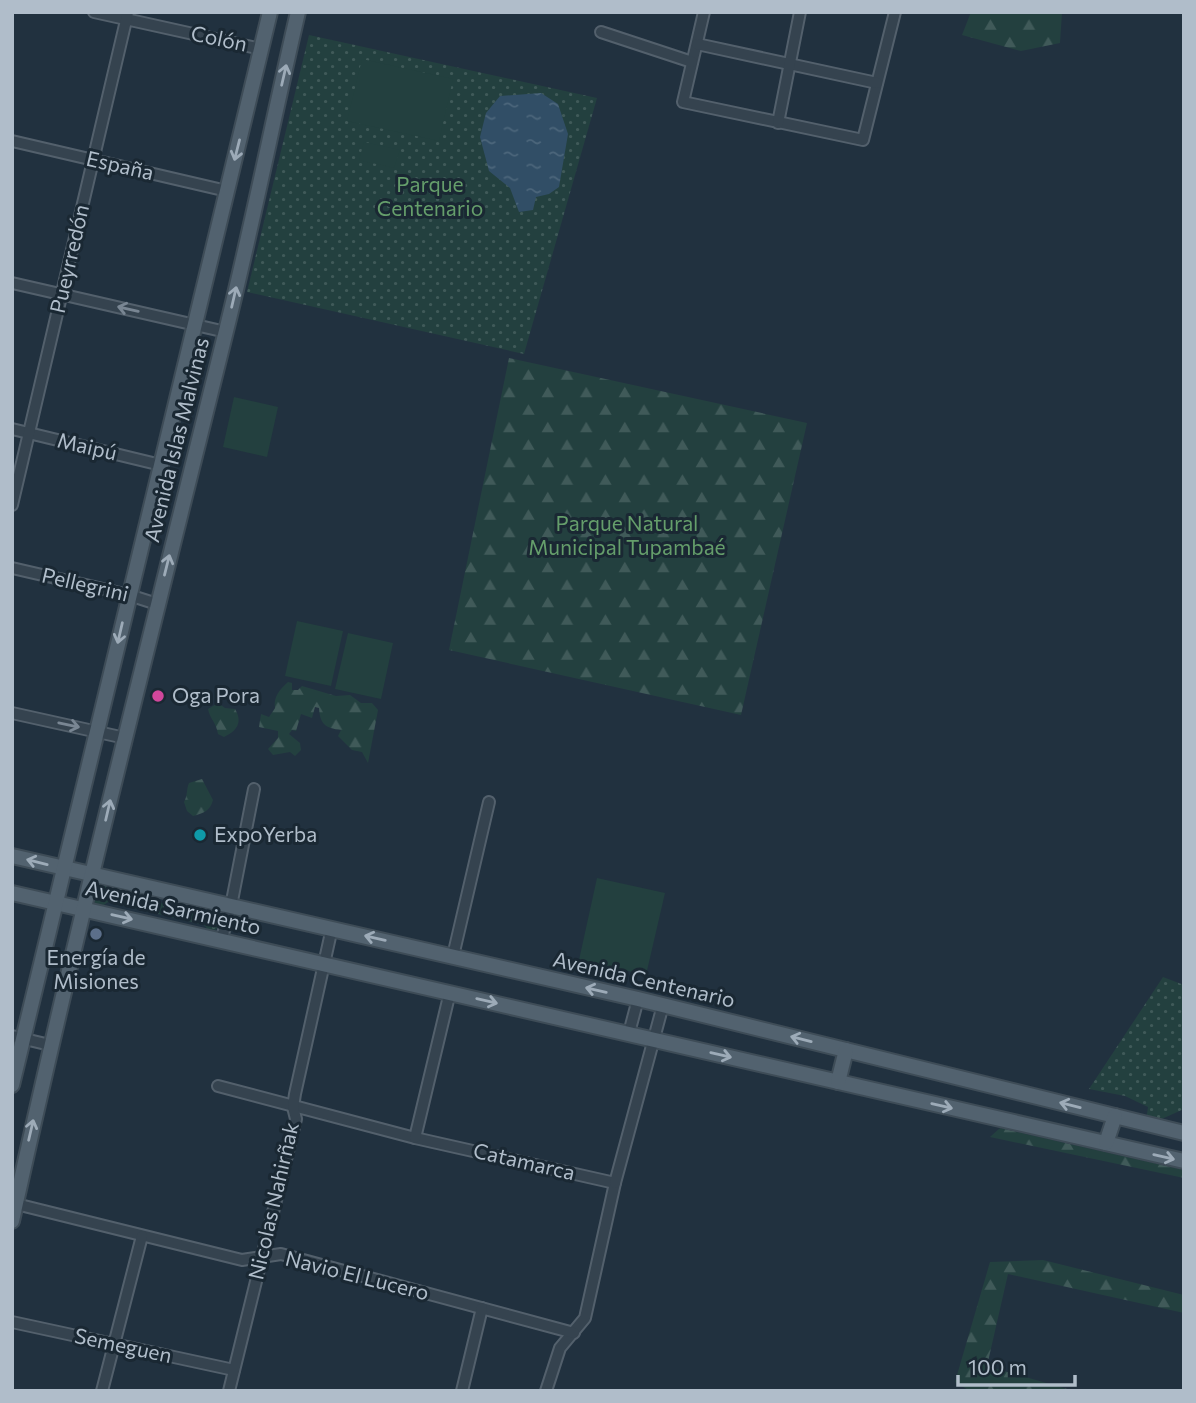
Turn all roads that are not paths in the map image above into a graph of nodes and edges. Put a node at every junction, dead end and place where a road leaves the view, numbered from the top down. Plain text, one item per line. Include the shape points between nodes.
1 (94, 12) edge
2 (270, 12) edge
3 (299, 12) edge
4 (704, 12) edge
5 (800, 12) edge
6 (895, 12) edge
7 (127, 16) edge
8 (601, 32) dead end
9 (697, 44) junction
10 (261, 49) junction
11 (692, 62) junction
12 (790, 64) junction
13 (877, 83) junction
14 (778, 123) junction
15 (12, 141) edge
16 (94, 160) junction
17 (227, 191) junction
18 (12, 283) edge
19 (62, 294) junction
20 (194, 324) junction
21 (226, 332) junction
22 (12, 429) edge
23 (30, 433) junction
24 (161, 465) junction
25 (12, 505) edge
26 (12, 568) edge
27 (129, 595) junction
28 (157, 604) junction
29 (12, 712) edge
30 (97, 731) junction
31 (125, 738) junction
32 (254, 789) dead end
33 (489, 802) dead end
34 (12, 856) edge
35 (63, 869) junction
36 (93, 877) junction
37 (12, 893) edge
38 (55, 903) junction
39 (231, 906) junction
40 (84, 909) junction
41 (332, 928) junction
42 (221, 941) junction
43 (453, 956) junction
44 (325, 964) junction
45 (450, 992) junction
46 (638, 999) junction
47 (663, 1006) junction
48 (629, 1033) junction
49 (18, 1037) edge
50 (654, 1039) junction
51 (50, 1045) junction
52 (846, 1050) junction
53 (838, 1082) junction
54 (12, 1085) edge
55 (218, 1086) dead end
56 (293, 1107) junction
57 (1115, 1116) junction
58 (1184, 1133) edge
59 (415, 1138) junction
60 (1106, 1143) junction
61 (1184, 1161) edge
62 (16, 1179) edge
63 (615, 1183) junction
64 (16, 1205) junction
65 (12, 1221) edge
66 (142, 1236) junction
67 (262, 1257) junction
68 (482, 1308) junction
69 (12, 1322) edge
70 (574, 1332) junction
71 (114, 1344) junction
72 (234, 1370) junction
73 (102, 1391) edge
74 (229, 1391) edge
75 (462, 1391) edge
76 (546, 1391) edge

1 - 7 street, Colón
2 - 10 main road, Avenida Islas Malvinas
21 -> 3 main road, Avenida Islas Malvinas
4 - 9 street
5 - 12 street
6 - 13 street
7 - 10 street, Colón
7 - 16 street, Pueyrredón
8 - 11 street
9 - 11 street
9 - 12 street
10 -> 17 main road, Avenida Islas Malvinas
11 - 14 street via 683,102
12 - 13 street
12 - 14 street
13 - 14 street via 863,140
15 - 16 street, España
16 - 17 street, España
16 - 19 street, Pueyrredón
17 - 20 main road, Avenida Islas Malvinas
18 - 19 street
20 -> 19 street
19 - 23 street, Pueyrredón
20 - 21 street
20 - 24 main road, Avenida Islas Malvinas
28 -> 21 main road, Avenida Islas Malvinas
22 - 23 street, Maipú
23 - 24 street, Maipú
23 - 25 street, Pueyrredón
24 - 27 main road, Avenida Islas Malvinas
26 - 27 street, Pellegrini
27 - 28 street, Pellegrini
27 -> 30 main road, Avenida Islas Malvinas
28 - 31 main road, Avenida Islas Malvinas
29 -> 30 street
30 - 31 street
30 - 35 main road, Avenida Islas Malvinas
36 -> 31 main road, Avenida Islas Malvinas
32 - 39 street
33 - 43 street
35 -> 34 main road, Avenida Sarmiento
35 - 36 main road, Avenida Sarmiento
35 - 38 main road, Avenida Islas Malvinas
36 - 39 main road, Avenida Centenario
36 - 40 main road, Avenida Islas Malvinas
37 - 38 main road, Avenida Sarmiento
38 - 40 main road, Avenida Sarmiento
38 - 49 main road, Avenida Islas Malvinas
39 - 41 main road, Avenida Centenario
39 - 42 street
40 -> 42 main road, Avenida Sarmiento
40 - 51 main road, Avenida Islas Malvinas
43 -> 41 main road, Avenida Centenario
41 - 44 street, Nicolas Nahirñak
42 - 44 main road, Avenida Sarmiento
46 -> 43 main road, Avenida Centenario
44 - 45 main road
44 - 56 street, Nicolas Nahirñak
45 -> 48 main road
45 - 59 street
46 - 47 main road, Avenida Centenario
46 - 48 street
47 - 50 street
52 -> 47 main road, Avenida Centenario
48 - 50 main road
49 - 51 street
49 - 54 main road, Avenida Islas Malvinas
50 -> 53 main road
50 - 63 street
62 -> 51 main road, Avenida Islas Malvinas
52 - 53 main road
57 -> 52 main road, Avenida Centenario
53 -> 60 main road
55 - 56 street, Catamarca
56 - 59 street, Catamarca
56 - 67 street, Nicolas Nahirñak via 296,1119
57 - 58 main road, Avenida Centenario
57 - 60 main road
59 - 63 street, Catamarca
60 -> 61 main road
62 - 64 main road, Avenida Islas Malvinas
63 - 70 street via 585,1318
64 - 65 main road, Avenida Islas Malvinas
64 - 66 street, Navio El Lucero
66 - 67 street, Navio El Lucero via 242,1260
66 - 71 street
67 - 68 street, Navio El Lucero via 281,1254
67 - 72 street, Nicolas Nahirñak
68 - 70 street, Navio El Lucero
68 - 75 street
69 - 71 street, Semeguen
70 - 76 street via 560,1348
71 - 72 street, Semeguen
71 - 73 street
72 - 74 street, Nicolas Nahirñak

